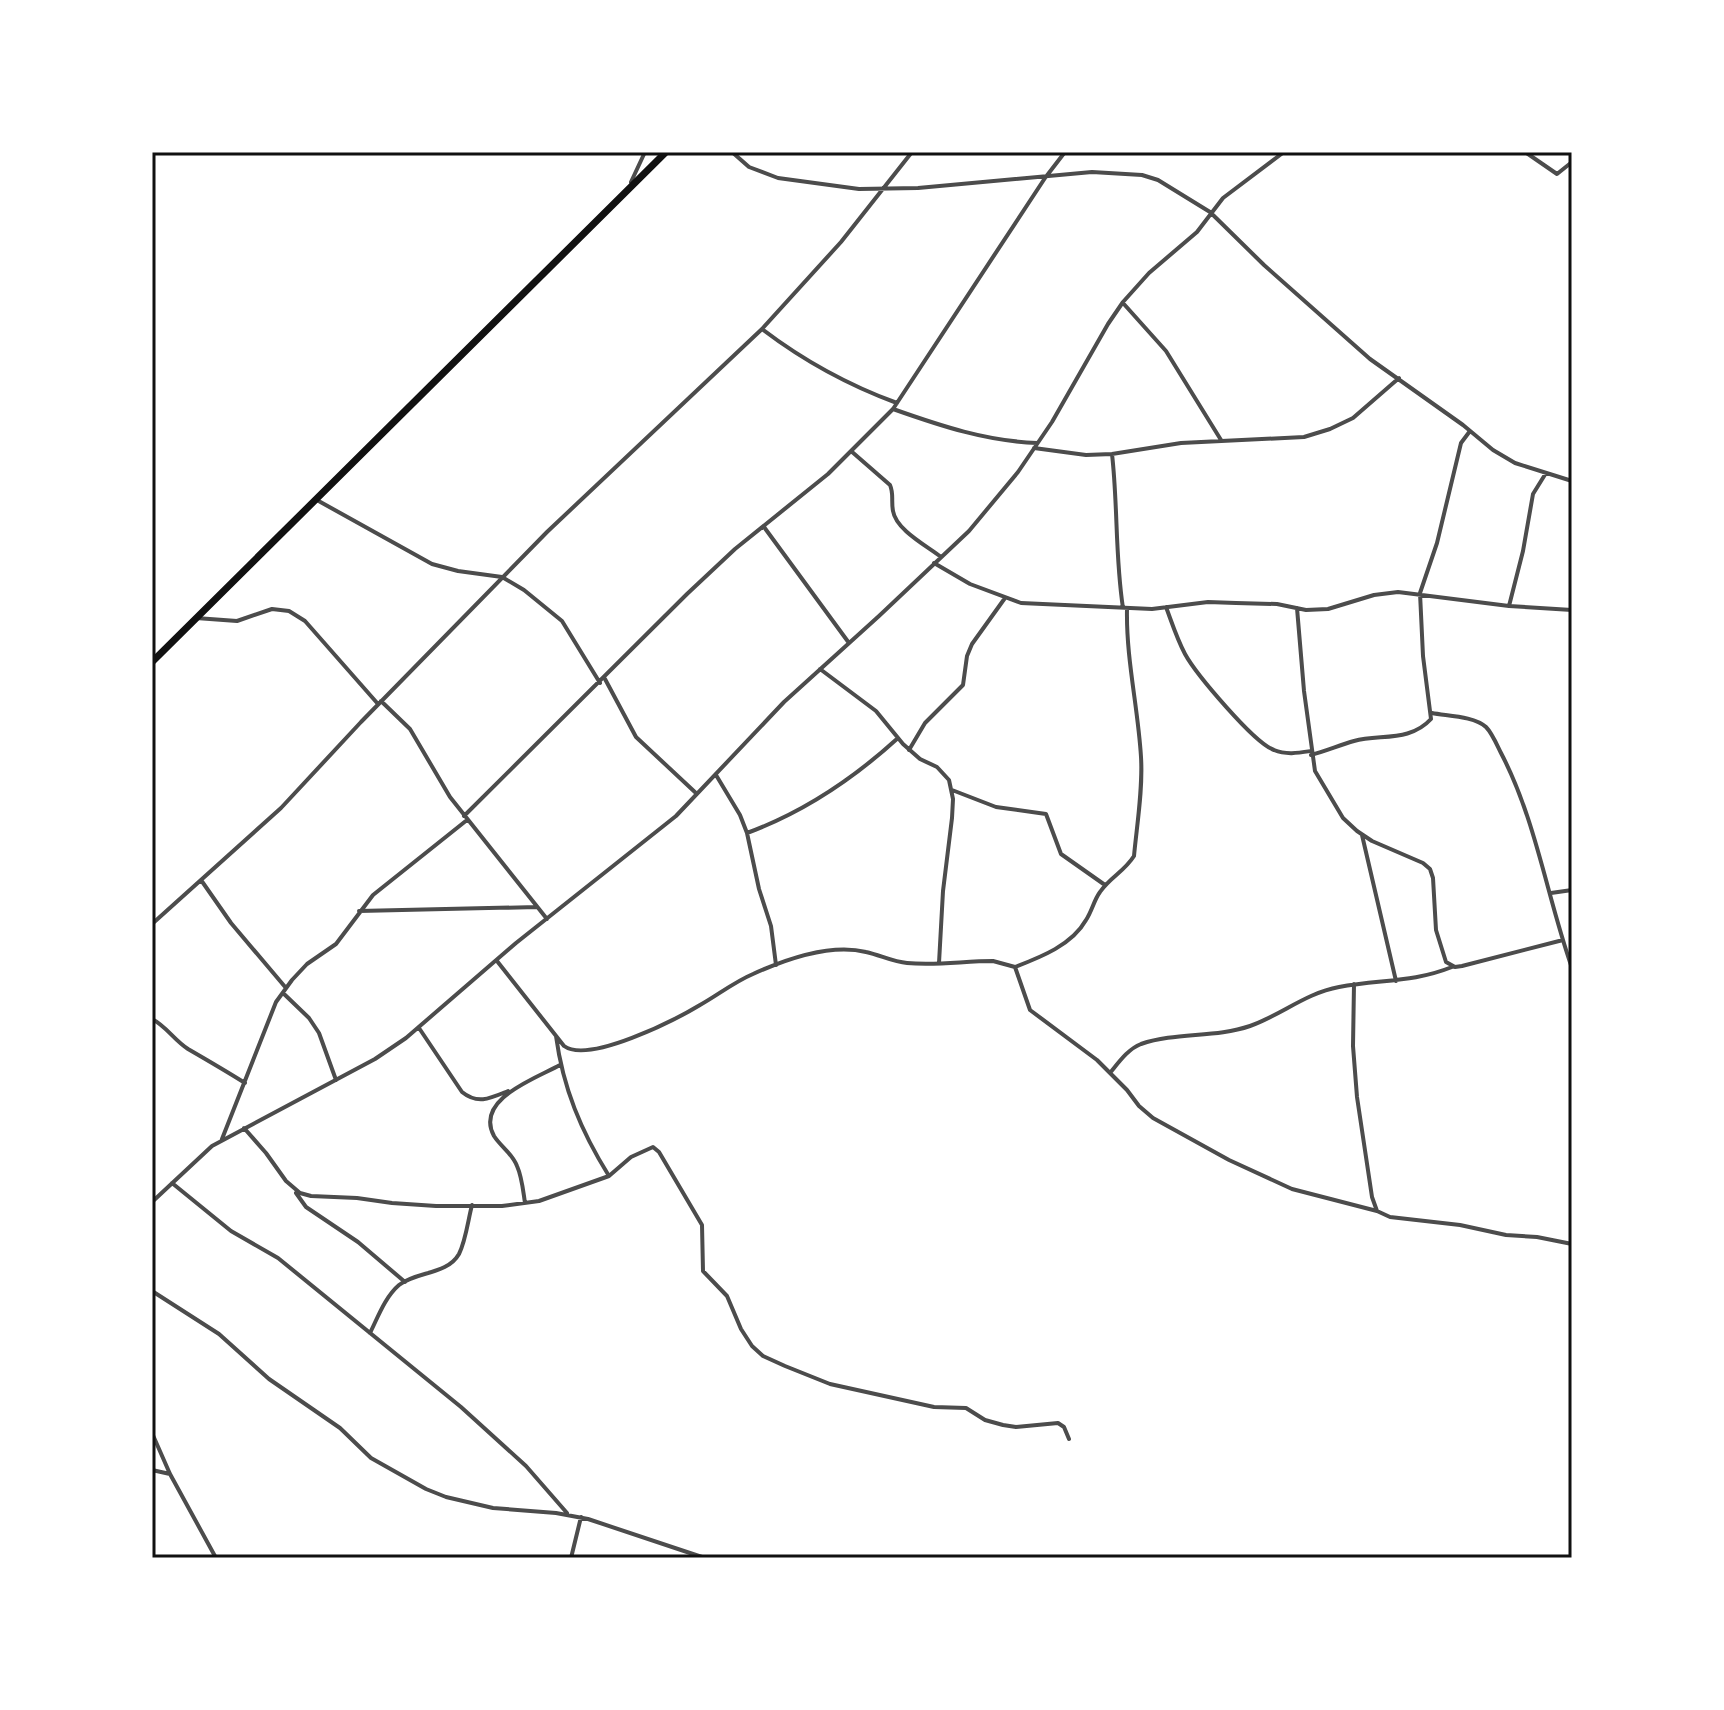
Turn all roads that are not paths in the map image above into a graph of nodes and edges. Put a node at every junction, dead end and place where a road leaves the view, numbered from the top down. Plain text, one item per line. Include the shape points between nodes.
1 (645, 152) edge
2 (666, 152) edge
3 (732, 152) edge
4 (912, 152) edge
5 (1065, 152) edge
6 (1284, 152) edge
7 (1525, 152) edge
8 (1572, 162) edge
9 (1045, 178) junction
10 (630, 185) junction
11 (883, 189) junction
12 (1210, 212) junction
13 (1123, 302) junction
14 (762, 329) junction
15 (1399, 378) junction
16 (897, 403) junction
17 (893, 409) junction
18 (1470, 431) junction
19 (1221, 440) junction
20 (1036, 445) junction
21 (851, 451) junction
22 (1112, 454) junction
23 (1546, 473) junction
24 (1572, 481) edge
25 (315, 499) junction
26 (764, 527) junction
27 (941, 557) junction
28 (934, 563) junction
29 (502, 577) junction
30 (1420, 593) junction
31 (1005, 598) junction
32 (1509, 606) junction
33 (1166, 607) junction
34 (1125, 608) junction
35 (1297, 608) junction
36 (1572, 610) edge
37 (196, 618) junction
38 (849, 643) junction
39 (152, 662) edge
40 (820, 669) junction
41 (605, 678) junction
42 (600, 683) junction
43 (380, 702) junction
44 (1432, 713) junction
45 (898, 738) junction
46 (909, 750) junction
47 (1311, 753) junction
48 (715, 775) junction
49 (952, 790) junction
50 (697, 794) junction
51 (465, 818) junction
52 (747, 833) junction
53 (1362, 834) junction
54 (201, 880) junction
55 (1105, 885) junction
56 (1572, 890) edge
57 (1550, 893) junction
58 (537, 907) junction
59 (359, 911) junction
60 (547, 919) junction
61 (152, 924) edge
62 (1572, 936) edge
63 (1562, 939) junction
64 (497, 961) junction
65 (939, 964) junction
66 (776, 965) junction
67 (1015, 967) junction
68 (1455, 967) junction
69 (1572, 968) edge
70 (1396, 981) junction
71 (1354, 984) junction
72 (284, 990) junction
73 (152, 1019) edge
74 (418, 1027) junction
75 (555, 1034) junction
76 (560, 1065) junction
77 (1110, 1073) junction
78 (336, 1080) junction
79 (245, 1083) junction
80 (510, 1091) junction
81 (244, 1128) junction
82 (221, 1141) junction
83 (609, 1176) junction
84 (172, 1183) junction
85 (292, 1186) junction
86 (152, 1202) edge
87 (525, 1203) junction
88 (472, 1205) junction
89 (1377, 1211) junction
90 (1572, 1244) edge
91 (405, 1282) junction
92 (152, 1291) edge
93 (370, 1333) junction
94 (152, 1433) edge
95 (1069, 1439) dead end
96 (152, 1470) edge
97 (170, 1474) junction
98 (569, 1515) junction
99 (581, 1517) junction
100 (216, 1558) edge
101 (571, 1558) edge
102 (705, 1558) edge

1 - 10 street
2 - 10 highway
3 - 11 street via 749,167 778,178
4 - 11 street
5 - 9 street
6 - 12 street
7 - 8 street via 1557,174
9 - 11 street
9 - 12 street via 1092,172 1142,175
9 - 16 street
10 - 25 highway
11 - 14 street
12 - 13 street via 1197,232
12 - 15 street via 1370,359
13 - 19 street via 1166,351
13 - 20 street
14 - 16 street via 846,382
14 - 29 street
15 - 18 street
15 - 19 street via 1353,418 1330,429 1304,437
16 - 17 street
17 - 20 street via 976,436
17 - 21 street
18 - 23 street via 1515,463
18 - 30 street via 1461,443
19 - 22 street
20 - 22 street via 1086,455
20 - 27 street via 998,498
21 - 26 street
21 - 27 street via 890,485 900,524
22 - 34 street via 1116,558
23 - 24 street
23 - 32 street via 1533,494
25 - 29 street via 432,564
25 - 37 highway
26 - 38 street
26 - 41 street via 687,594
27 - 28 street
28 - 31 street
28 - 38 street
29 - 42 street via 562,621
29 - 43 street
30 - 32 street
30 - 35 street via 1374,595 1328,609
30 - 44 street
31 - 34 street
31 - 46 street via 972,644 963,685 925,723
32 - 36 street
33 - 34 street
33 - 35 street via 1208,602
33 - 47 street via 1185,655 1251,734 1284,753
34 - 55 street via 1141,779 1134,856 1127,869
35 - 47 street
37 - 39 highway
37 - 43 street via 237,621 272,609 289,611 305,621
38 - 40 street
40 - 45 street via 876,711
40 - 48 street
41 - 42 street
41 - 50 street via 636,737
42 - 51 street via 496,781
43 - 51 street via 416,738
43 - 54 street via 281,808
44 - 47 street via 1425,726 1406,735 1367,738
44 - 57 street via 1481,724 1490,732 1512,775
45 - 46 street
45 - 52 street via 844,783
46 - 49 street via 944,773
47 - 53 street via 1326,792 1343,818
48 - 50 street
48 - 52 street
49 - 55 street via 996,807 1046,814 1061,854
49 - 65 street
50 - 60 street
51 - 58 street
51 - 59 street
52 - 66 street
53 - 68 street via 1430,869 1439,945 1446,962
53 - 70 street
54 - 61 street
54 - 72 street
55 - 67 street via 1078,930 1050,953
56 - 57 street
57 - 63 street
58 - 59 street
58 - 60 street
59 - 72 street via 336,944 307,964
60 - 64 street
62 - 63 street
63 - 68 street
63 - 69 street
64 - 74 street
64 - 75 street
65 - 66 street via 898,962 845,949
65 - 67 street via 993,961
66 - 75 street via 648,1031 593,1050 569,1050
67 - 77 street via 1030,1010
68 - 70 street
70 - 71 street
71 - 77 street via 1322,990 1249,1026 1142,1044
71 - 89 street via 1357,1097
72 - 78 street via 319,1033
72 - 79 street
73 - 79 street
74 - 78 street
74 - 80 street via 470,1099
75 - 76 street
76 - 80 street
76 - 83 street via 581,1128
77 - 89 street via 1153,1118 1229,1160 1292,1189
78 - 81 street
79 - 82 street
80 - 87 street via 497,1104 491,1125 516,1162
81 - 82 street
81 - 85 street
82 - 84 street
83 - 87 street
83 - 95 street via 641,1151 653,1147 659,1152 702,1225 703,1271 727,1296 746,1339 763,1356 830,1384 934,1407 966,1408 1003,1425 1058,1423
84 - 86 street
84 - 93 street via 231,1231 278,1258
85 - 88 street via 311,1196
85 - 91 street via 306,1207
87 - 88 street
88 - 91 street via 459,1255 448,1266
89 - 90 street
91 - 93 street via 385,1302
92 - 98 street via 219,1334 269,1379 392,1471 458,1500
93 - 98 street via 500,1442
94 - 97 street
96 - 97 street
97 - 100 street
98 - 99 street
99 - 101 street
99 - 102 street

